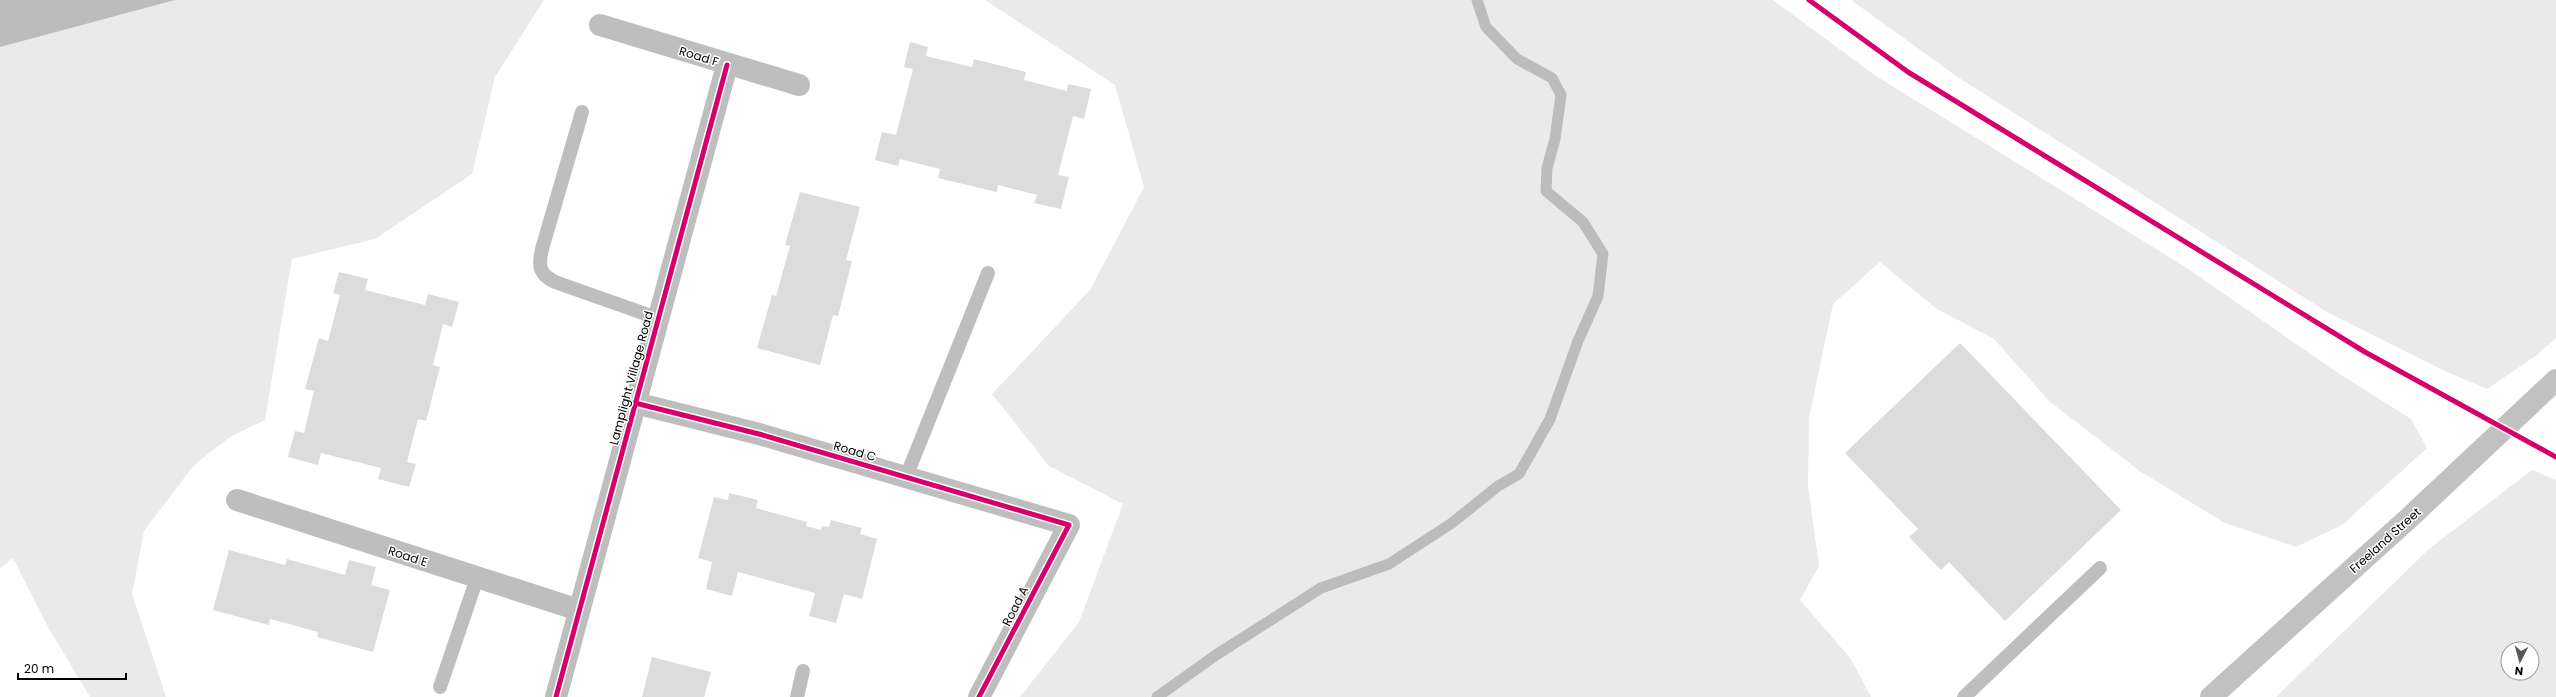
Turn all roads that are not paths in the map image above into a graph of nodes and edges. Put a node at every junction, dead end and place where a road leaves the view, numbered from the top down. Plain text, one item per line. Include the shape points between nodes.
1 (600, 25) dead end
2 (727, 65) junction
3 (799, 84) dead end
4 (582, 112) dead end
5 (988, 274) dead end
6 (657, 318) junction
7 (2556, 380) edge
8 (635, 403) junction
9 (906, 477) junction
10 (237, 500) dead end
11 (1069, 525) joint
12 (2100, 568) dead end
13 (477, 578) junction
14 (579, 610) junction
15 (803, 671) dead end
16 (440, 687) dead end
17 (556, 697) edge
18 (797, 697) edge
19 (980, 697) edge
20 (1964, 697) edge
21 (2211, 697) edge

1 - 2 street, Road F
2 - 3 street, Road F
2 - 6 street, Lamplight Village Road
4 - 6 lane via 542,249 541,271 544,276 555,282
5 - 9 lane
6 - 8 street, Lamplight Village Road
7 - 21 main road, Freeland Street via 2409,518
8 - 9 street, Road C via 759,434
8 - 14 street, Lamplight Village Road
9 - 11 street, Road C
10 - 13 street, Road E
11 - 19 street, Road A
12 - 20 lane
13 - 14 street, Road E
13 - 16 lane
14 - 17 street, Lamplight Village Road
15 - 18 lane

